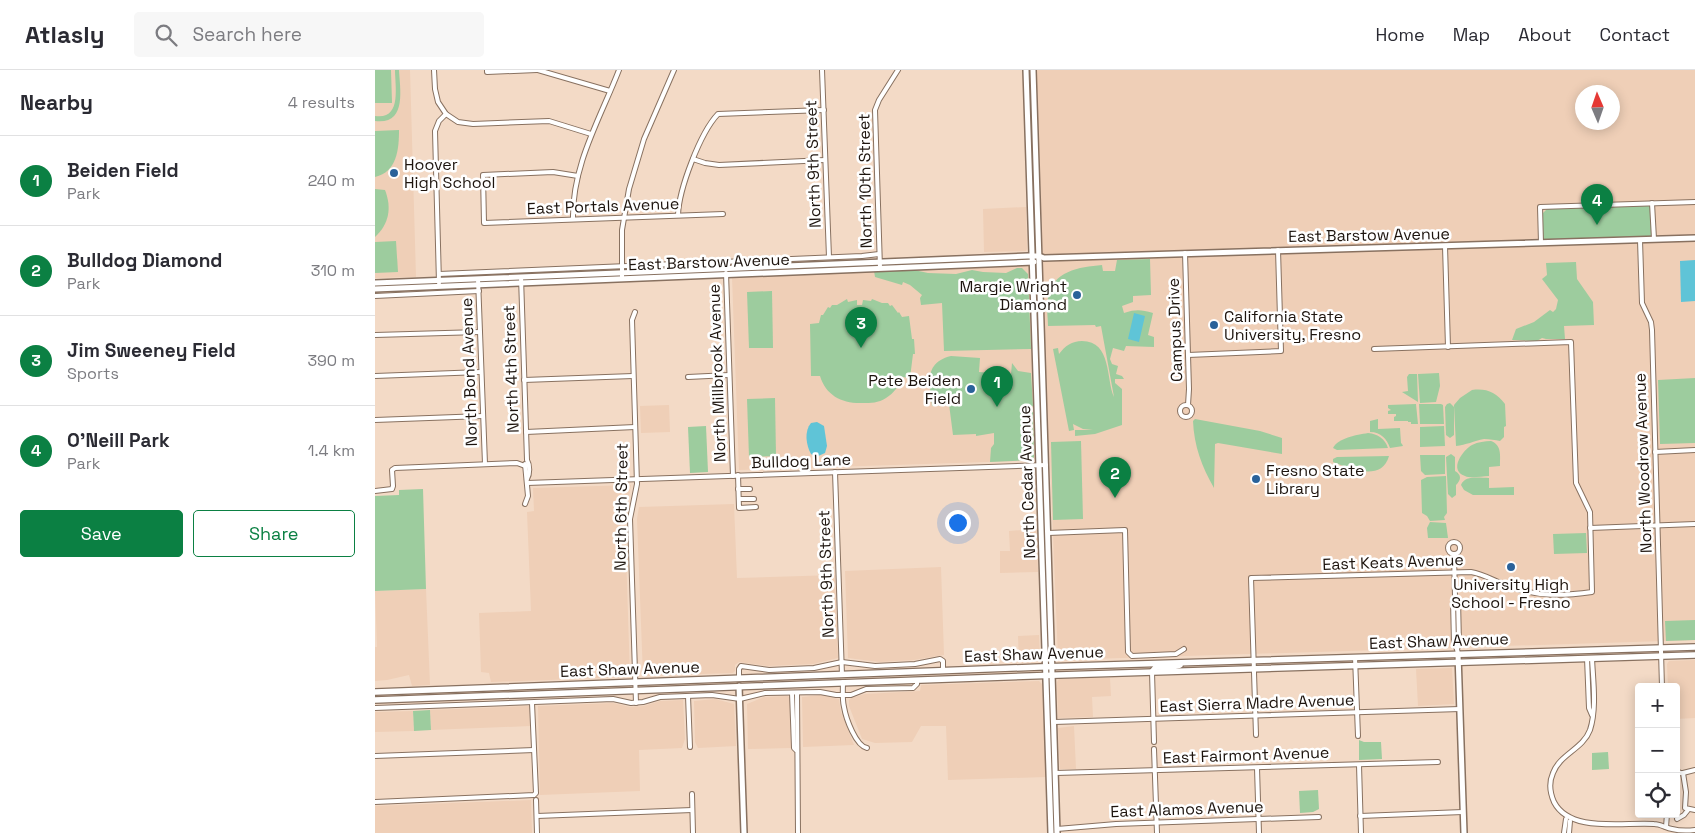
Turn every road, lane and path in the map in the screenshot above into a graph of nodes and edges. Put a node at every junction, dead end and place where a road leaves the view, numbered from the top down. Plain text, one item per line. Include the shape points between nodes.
1 (435, 70) edge
2 (538, 70) edge
3 (619, 70) edge
4 (674, 70) edge
5 (822, 70) edge
6 (898, 70) edge
7 (1029, 70) edge
8 (487, 71) edge
9 (610, 91) junction
10 (823, 110) junction
11 (446, 114) junction
12 (591, 134) junction
13 (693, 159) junction
14 (825, 160) junction
15 (578, 176) junction
16 (1695, 202) edge
17 (1652, 203) junction
18 (723, 214) dead end
19 (678, 216) junction
20 (624, 218) junction
21 (573, 220) junction
22 (1695, 238) edge
23 (1654, 239) junction
24 (1640, 240) junction
25 (1541, 243) junction
26 (1445, 246) junction
27 (1279, 250) junction
28 (879, 254) junction
29 (1185, 254) junction
30 (829, 257) junction
31 (1037, 259) junction
32 (622, 265) junction
33 (879, 265) junction
34 (725, 272) junction
35 (439, 274) junction
36 (622, 276) junction
37 (521, 280) junction
38 (375, 282) edge
39 (478, 282) junction
40 (439, 283) junction
41 (375, 289) edge
42 (479, 291) junction
43 (375, 296) edge
44 (635, 312) dead end
45 (480, 332) junction
46 (375, 335) edge
47 (1448, 347) junction
48 (1374, 349) dead end
49 (1188, 354) junction
50 (481, 372) junction
51 (729, 375) junction
52 (375, 376) edge
53 (633, 376) junction
54 (688, 377) dead end
55 (524, 380) junction
56 (1188, 405) dead end
57 (483, 416) junction
58 (375, 420) edge
59 (635, 427) junction
60 (526, 432) junction
61 (1695, 450) edge
62 (1655, 452) junction
63 (527, 460) junction
64 (485, 464) junction
65 (1046, 464) junction
66 (523, 465) junction
67 (1039, 465) junction
68 (835, 472) junction
69 (735, 475) junction
70 (637, 479) junction
71 (527, 481) junction
72 (738, 489) junction
73 (751, 489) dead end
74 (375, 491) edge
75 (739, 499) junction
76 (754, 499) dead end
77 (525, 504) dead end
78 (756, 507) dead end
79 (1695, 524) edge
80 (1658, 526) junction
81 (1590, 528) junction
82 (1048, 533) junction
83 (1454, 554) dead end
84 (1043, 570) junction
85 (1455, 572) junction
86 (1050, 583) junction
87 (1043, 587) junction
88 (1051, 621) junction
89 (1695, 647) edge
90 (1661, 648) junction
91 (1185, 649) dead end
92 (1457, 652) junction
93 (1695, 655) edge
94 (1661, 656) junction
95 (1355, 657) junction
96 (1590, 658) junction
97 (1253, 661) junction
98 (842, 662) junction
99 (1189, 662) junction
100 (1458, 662) junction
101 (1356, 665) junction
102 (1045, 666) junction
103 (1053, 666) junction
104 (1253, 669) junction
105 (943, 671) junction
106 (911, 672) junction
107 (1152, 672) junction
108 (842, 675) junction
109 (1045, 675) junction
110 (1053, 675) junction
111 (739, 678) junction
112 (917, 680) junction
113 (843, 682) junction
114 (635, 683) junction
115 (1662, 683) edge
116 (776, 685) junction
117 (739, 686) junction
118 (449, 689) junction
119 (405, 691) junction
120 (636, 691) junction
121 (375, 692) edge
122 (794, 693) junction
123 (843, 695) junction
124 (375, 696) edge
125 (688, 696) junction
126 (405, 699) junction
127 (740, 699) junction
128 (375, 700) edge
129 (532, 703) junction
130 (636, 703) junction
131 (375, 708) edge
132 (1460, 710) junction
133 (1357, 713) junction
134 (1255, 716) junction
135 (1153, 719) junction
136 (1054, 722) junction
137 (1047, 729) junction
138 (1255, 736) dead end
139 (1358, 736) dead end
140 (1154, 742) dead end
141 (690, 747) dead end
142 (867, 748) dead end
143 (1154, 749) dead end
144 (534, 750) junction
145 (375, 756) edge
146 (1048, 756) junction
147 (1055, 761) junction
148 (1438, 762) dead end
149 (1359, 764) junction
150 (1257, 768) junction
151 (1155, 770) junction
152 (1695, 770) edge
153 (1049, 773) junction
154 (1055, 773) junction
155 (1680, 773) edge
156 (1680, 776) edge
157 (1056, 785) junction
158 (692, 794) dead end
159 (536, 800) dead end
160 (375, 802) edge
161 (692, 810) junction
162 (1688, 810) junction
163 (1695, 810) edge
164 (1463, 812) junction
165 (537, 816) junction
166 (1360, 816) junction
167 (1319, 817) dead end
168 (1680, 817) edge
169 (1667, 818) edge
170 (1259, 819) junction
171 (1568, 820) junction
172 (1156, 824) junction
173 (1666, 827) junction
174 (1695, 830) edge
175 (1057, 831) edge
176 (537, 833) edge
177 (693, 833) edge
178 (744, 833) edge
179 (798, 833) edge
180 (1051, 833) edge
181 (1157, 833) edge
182 (1259, 833) edge
183 (1361, 833) edge
184 (1464, 833) edge
185 (1564, 833) edge
186 (1569, 833) edge

1 - 11 street via 436,96
2 - 8 street
2 - 9 street
3 - 9 street
4 - 20 street via 636,163
5 - 10 street, North 9th Street
6 - 28 street, North 10th Street via 875,110
7 - 31 main road, North Cedar Avenue
7 - 31 main road, North Cedar Avenue via 1034,116
9 - 12 street
10 - 13 street via 718,114
10 - 14 street, North 9th Street
11 - 12 street via 458,122 473,124 549,121
11 - 35 street via 436,126 435,136
12 - 15 street
13 - 14 street via 719,164
13 - 19 street
14 - 30 street, North 9th Street
15 - 21 street
15 - 21 street, East Portals Avenue via 553,172 483,175 485,223
16 - 17 street
17 - 23 street
17 - 25 street via 1540,207
18 - 19 street, East Portals Avenue
19 - 20 street, East Portals Avenue
20 - 21 street, East Portals Avenue
20 - 32 street
22 - 23 main road, East Barstow Avenue
23 - 24 main road, East Barstow Avenue
24 - 25 main road, East Barstow Avenue
24 - 62 street, North Woodrow Avenue via 1642,303 1652,330
25 - 26 main road, East Barstow Avenue
26 - 27 main road, East Barstow Avenue
26 - 47 street
27 - 29 main road, East Barstow Avenue
27 - 49 street via 1281,351
28 - 30 street
28 - 33 street, North 10th Street
29 - 31 main road, East Barstow Avenue
29 - 49 street, Campus Drive
30 - 32 street
31 - 33 main road, East Barstow Avenue
31 - 65 main road, North Cedar Avenue
31 - 67 main road, North Cedar Avenue
32 - 35 street
32 - 36 street
33 - 34 main road, East Barstow Avenue
34 - 36 main road, East Barstow Avenue
34 - 51 street, North Millbrook Avenue
35 - 40 street
36 - 37 main road, East Barstow Avenue
37 - 39 main road, East Barstow Avenue
37 - 55 street, North 4th Street
38 - 40 main road, East Barstow Avenue
39 - 40 main road, East Barstow Avenue
39 - 42 street, North Bond Avenue
40 - 41 main road, East Barstow Avenue
42 - 43 street
42 - 45 street, North Bond Avenue
44 - 53 street, North 6th Street via 632,320
45 - 46 street
45 - 50 street, North Bond Avenue
47 - 48 street
47 - 81 street via 1571,342 1576,483 1588,507
49 - 56 street, Campus Drive
50 - 52 street
50 - 57 street, North Bond Avenue
51 - 54 street
51 - 69 street, North Millbrook Avenue
53 - 55 street
53 - 59 street, North 6th Street
55 - 60 street, North 4th Street
57 - 58 street
57 - 64 street, North Bond Avenue
59 - 60 street
59 - 70 street, North 6th Street
60 - 63 street, North 4th Street
61 - 62 street
62 - 80 street, North Woodrow Avenue
63 - 66 street, North 4th Street
63 - 71 street, North 4th Street
64 - 66 street
64 - 74 street via 395,468 392,489
65 - 67 street, Bulldog Lane
65 - 82 main road, North Cedar Avenue
66 - 71 street, North 4th Street
67 - 68 street, Bulldog Lane
67 - 84 main road, North Cedar Avenue
68 - 69 street, Bulldog Lane
68 - 98 street, North 9th Street
69 - 70 street, Bulldog Lane
69 - 72 street, North Millbrook Avenue
70 - 71 street, Bulldog Lane
70 - 114 street, North 6th Street via 630,519
71 - 77 street, North 4th Street
72 - 73 street
72 - 75 street, North Millbrook Avenue
75 - 76 street
75 - 78 street via 739,508
79 - 80 street
80 - 81 street
80 - 90 street, North Woodrow Avenue
81 - 85 street, East Keats Avenue via 1592,592 1540,595 1478,573
82 - 86 main road, North Cedar Avenue
82 - 91 street via 1125,530 1129,652 1132,656 1176,654
83 - 85 street
84 - 86 main road
84 - 87 main road, North Cedar Avenue
85 - 92 street via 1454,644
85 - 97 street, East Keats Avenue via 1251,578
86 - 88 main road, North Cedar Avenue
87 - 88 main road via 1047,590
87 - 102 main road, North Cedar Avenue
88 - 103 main road, North Cedar Avenue
89 - 90 main road, East Shaw Avenue
90 - 92 main road, East Shaw Avenue
90 - 94 street, North Woodrow Avenue
92 - 95 main road, East Shaw Avenue
92 - 100 main road
93 - 94 main road, East Shaw Avenue
94 - 96 main road, East Shaw Avenue
94 - 115 street, North Woodrow Avenue
95 - 97 main road, East Shaw Avenue
95 - 101 street
96 - 100 main road, East Shaw Avenue
96 - 171 street via 1591,727 1586,738 1556,767 1551,779 1553,799 1559,812
97 - 99 main road, East Shaw Avenue
97 - 104 street
98 - 105 street via 875,666 940,659
98 - 108 street, North 9th Street
98 - 111 street via 814,668 769,670 741,666
99 - 103 main road, East Shaw Avenue
99 - 107 main road via 1156,667
100 - 101 main road, East Shaw Avenue
100 - 132 main road
101 - 104 main road, East Shaw Avenue
101 - 133 street
102 - 103 main road, East Shaw Avenue
102 - 105 main road, East Shaw Avenue
102 - 109 main road, North Cedar Avenue
103 - 110 main road, North Cedar Avenue
104 - 107 main road, East Shaw Avenue
104 - 134 street
105 - 106 main road, East Shaw Avenue
106 - 108 main road, East Shaw Avenue
106 - 113 main road via 847,678
107 - 110 main road, East Shaw Avenue
107 - 135 street
108 - 111 main road, East Shaw Avenue
108 - 116 main road via 837,679 791,680
109 - 110 main road, East Shaw Avenue
109 - 112 main road, East Shaw Avenue
109 - 137 main road, North Cedar Avenue
110 - 136 main road, North Cedar Avenue
111 - 114 main road, East Shaw Avenue
112 - 113 main road, East Shaw Avenue
112 - 123 street via 913,688 866,689
113 - 116 main road, East Shaw Avenue
113 - 123 street
114 - 118 main road, East Shaw Avenue
114 - 120 street, North 6th Street
116 - 117 main road, East Shaw Avenue
117 - 120 main road, East Shaw Avenue
117 - 127 main road
118 - 119 main road, East Shaw Avenue
118 - 126 main road via 437,693 407,694
119 - 121 main road, East Shaw Avenue
119 - 124 main road via 399,695
120 - 126 main road, East Shaw Avenue
120 - 130 street, North 6th Street
122 - 123 street
122 - 127 street via 765,693
122 - 179 street via 799,748 796,750
123 - 142 street via 844,709 858,743
125 - 127 street
125 - 130 street via 660,697
125 - 141 street
126 - 128 main road, East Shaw Avenue
127 - 178 main road
129 - 130 street via 613,699
129 - 131 street
129 - 144 street
132 - 133 street, East Sierra Madre Avenue
132 - 164 main road
133 - 134 street, East Sierra Madre Avenue
133 - 139 street
134 - 135 street, East Sierra Madre Avenue
134 - 138 street
135 - 136 street, East Sierra Madre Avenue
135 - 140 street
136 - 147 main road, North Cedar Avenue
137 - 146 main road, North Cedar Avenue
137 - 147 main road via 1051,732
143 - 151 street
144 - 145 street
144 - 160 street via 536,793 532,796
146 - 153 main road, North Cedar Avenue
146 - 154 main road
147 - 154 main road, North Cedar Avenue
148 - 149 street, East Fairmont Avenue
149 - 150 street, East Fairmont Avenue
149 - 166 street
150 - 151 street, East Fairmont Avenue
150 - 170 street
151 - 154 street, East Fairmont Avenue
151 - 172 street
152 - 155 street
153 - 157 main road
153 - 180 main road, North Cedar Avenue
154 - 157 main road, North Cedar Avenue
156 - 162 street
157 - 175 main road, North Cedar Avenue
158 - 161 street
159 - 165 street
161 - 165 street
161 - 177 street
162 - 163 street
162 - 168 street
164 - 166 street
164 - 184 main road
165 - 176 street
166 - 183 street
167 - 170 street, East Alamos Avenue
169 - 173 street
170 - 172 street, East Alamos Avenue
170 - 182 street
171 - 173 street via 1587,826 1653,824
171 - 185 street
171 - 186 street
172 - 175 street, East Alamos Avenue via 1116,824
172 - 181 street
173 - 174 street

